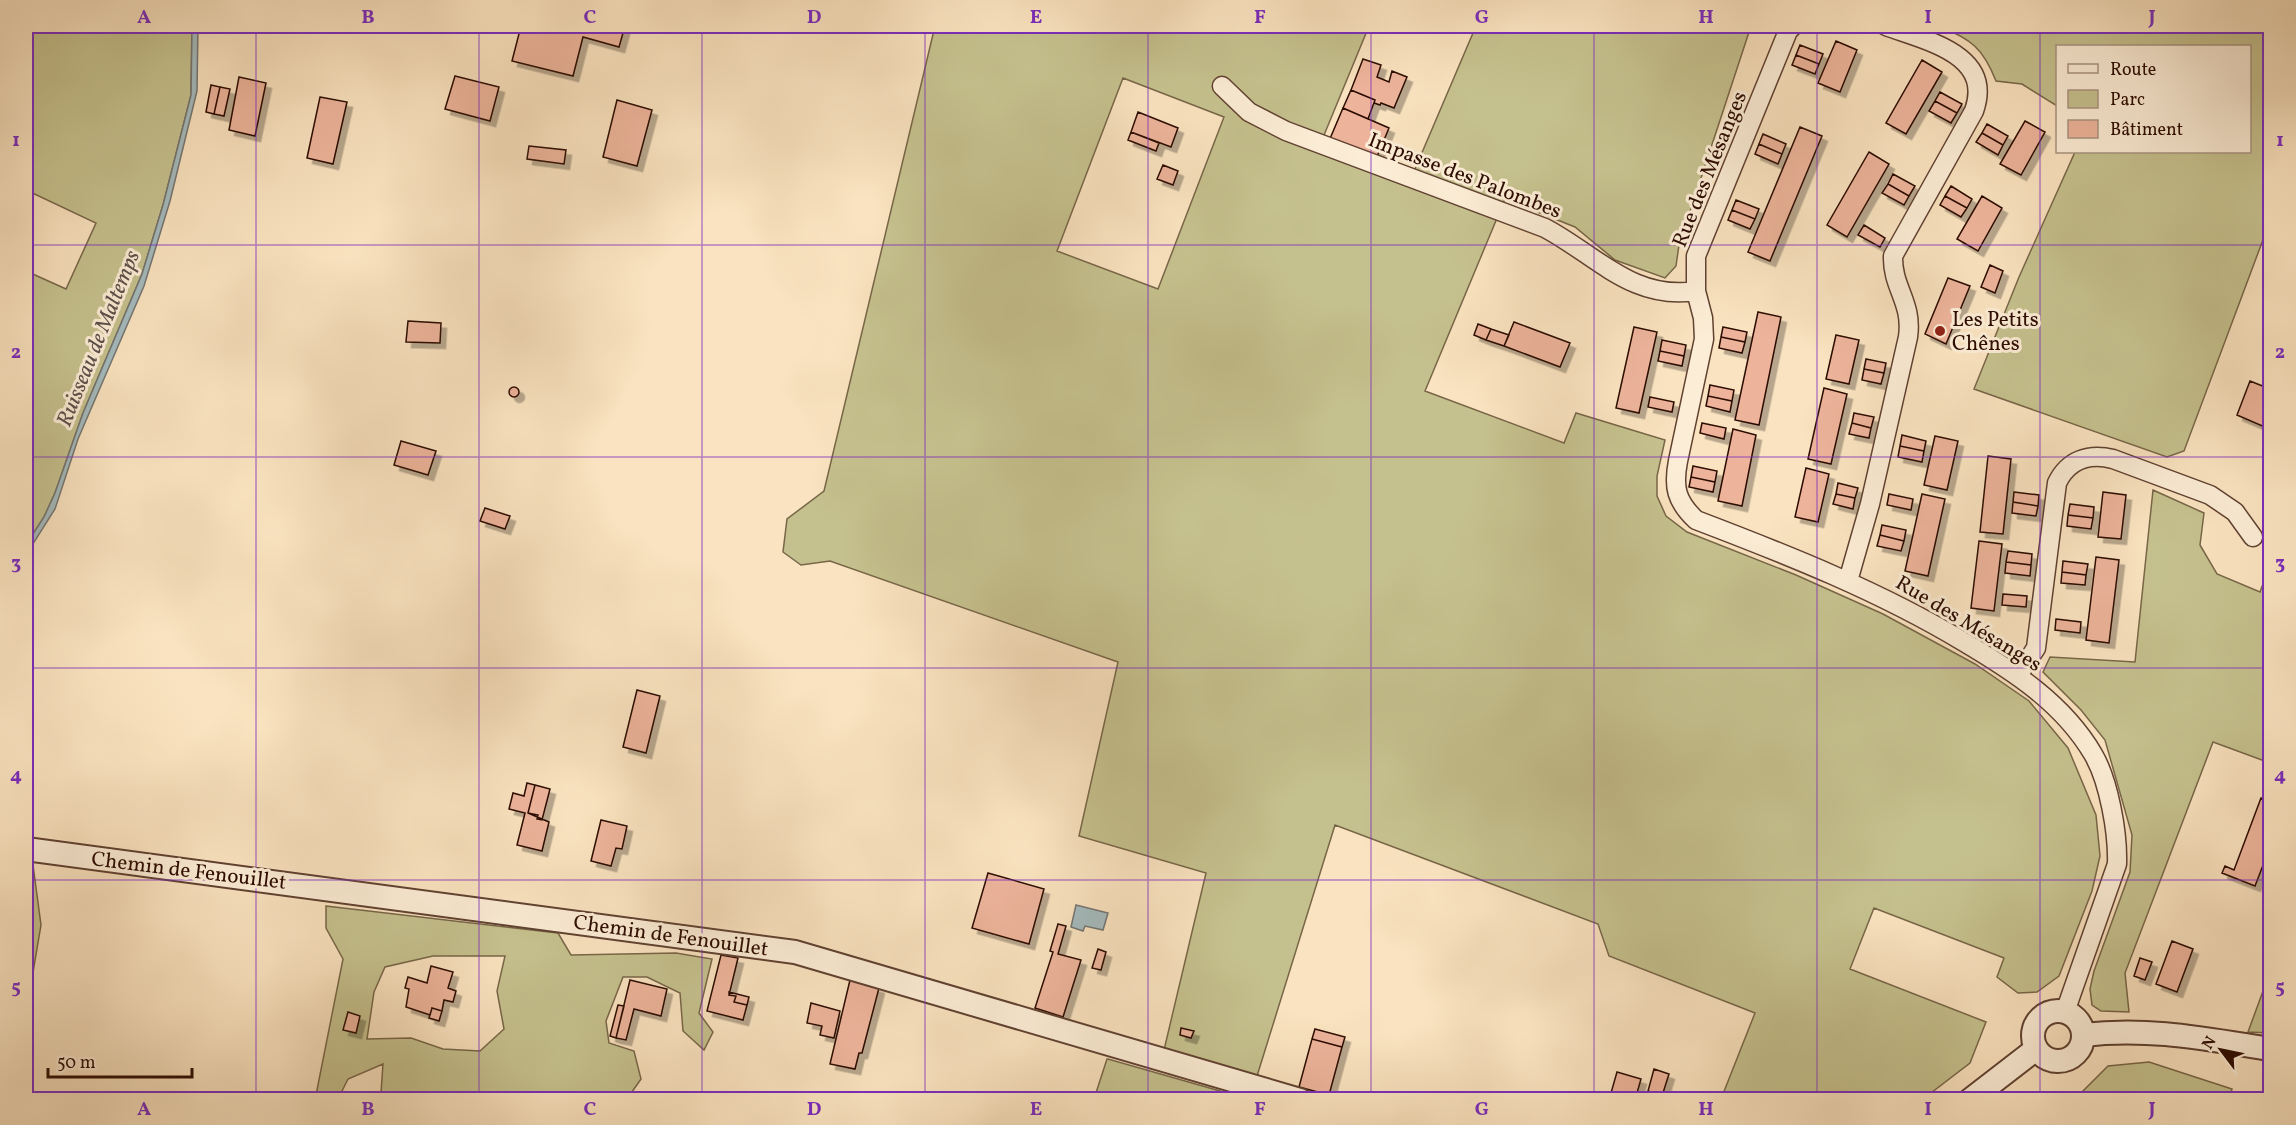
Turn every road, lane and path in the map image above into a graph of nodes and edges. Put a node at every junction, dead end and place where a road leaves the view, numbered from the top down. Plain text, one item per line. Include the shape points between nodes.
1 (1793, 26) edge
2 (1886, 26) edge
3 (1222, 86) dead end
4 (1696, 291) junction
5 (2253, 537) dead end
6 (1848, 581) junction
7 (2019, 674) junction
8 (26, 849) edge
9 (2065, 1012) junction
10 (2083, 1035) junction
11 (2271, 1049) edge
12 (2036, 1050) junction
13 (1300, 1100) edge
14 (1970, 1100) edge

1 - 4 street, Rue des Mésanges via 1700,245 1696,256
2 - 6 street via 1958,55 1974,74 1979,96 1893,256 1892,273 1909,310 1908,337
3 - 4 street, Impasse des Palombes via 1249,112 1286,131 1545,228 1610,272 1654,291
4 - 6 street, Rue des Mésanges via 1704,339 1674,480 1676,495 1696,520
5 - 7 street via 2235,512 2210,495 2112,459 2100,456 2079,460 2062,473 2057,483 2036,648
6 - 7 street, Rue des Mésanges via 1921,616
7 - 9 street, Rue des Mésanges via 2078,732 2094,756 2118,839 2116,864
8 - 13 street, Chemin de Fenouillet via 795,952
9 - 10 street via 2077,1021
9 - 12 street via 2053,1011 2034,1026
10 - 11 street via 2168,1032
10 - 12 street via 2081,1045 2069,1058 2060,1061 2046,1058
12 - 14 street

